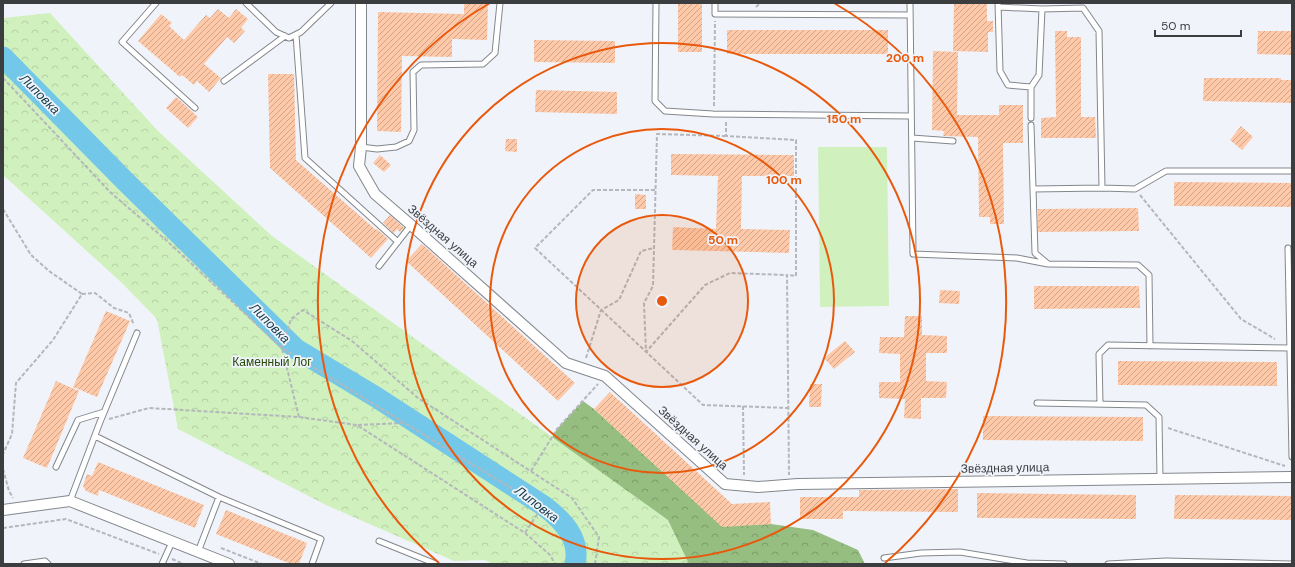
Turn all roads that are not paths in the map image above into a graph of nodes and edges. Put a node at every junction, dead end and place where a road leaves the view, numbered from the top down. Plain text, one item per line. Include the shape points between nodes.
1 (156, 3) edge
2 (246, 3) edge
3 (331, 3) edge
4 (361, 3) edge
5 (500, 3) edge
6 (656, 3) edge
7 (715, 3) edge
8 (910, 3) edge
9 (998, 5) edge
10 (1042, 9) junction
11 (910, 15) junction
12 (296, 35) junction
13 (285, 36) junction
14 (224, 81) dead end
15 (1031, 87) junction
16 (195, 108) dead end
17 (911, 116) junction
18 (1031, 118) dead end
19 (1032, 125) dead end
20 (912, 138) junction
21 (953, 142) dead end
22 (361, 148) junction
23 (1292, 171) edge
24 (1102, 188) junction
25 (1033, 189) junction
26 (411, 225) junction
27 (398, 242) junction
28 (1288, 248) dead end
29 (1048, 264) junction
30 (379, 266) dead end
31 (137, 332) road end
32 (1150, 346) junction
33 (1291, 348) edge
34 (1037, 403) dead end
35 (1100, 404) junction
36 (104, 412) junction
37 (95, 436) junction
38 (1292, 456) edge
39 (56, 467) dead end
40 (1292, 477) edge
41 (1160, 479) junction
42 (219, 497) junction
43 (70, 501) junction
44 (3, 510) edge
45 (379, 541) dead end
46 (172, 542) junction
47 (198, 552) junction
48 (884, 558) dead end
49 (24, 564) edge
50 (48, 564) edge
51 (162, 564) edge
52 (228, 564) edge
53 (312, 564) edge
54 (436, 564) edge
55 (1064, 564) edge
56 (1108, 564) edge
57 (1292, 564) edge

1 - 16 lane via 122,42
2 - 13 lane via 276,32
3 - 12 lane
4 - 22 street, Звёздная улица
5 - 22 lane via 495,54 483,64 421,65 413,72 414,130 409,141 396,147
6 - 17 lane via 655,101 665,111 713,114
7 - 11 lane via 715,14
8 - 11 lane
9 - 10 lane
9 - 15 lane via 1000,71 1008,85
10 - 15 lane via 1039,74
10 - 24 lane via 1083,8 1099,31
11 - 17 lane
12 - 13 lane via 289,38
12 - 27 lane via 305,158
13 - 14 lane
15 - 18 lane
17 - 20 lane
19 - 25 lane
20 - 21 lane
20 - 29 lane via 913,254 1016,258
22 - 26 street, Звёздная улица via 359,166 374,194
23 - 24 lane via 1166,171 1136,189
24 - 25 lane
25 - 29 lane via 1035,253
26 - 27 lane
26 - 41 street, Звёздная улица via 566,363 605,376 725,484 758,487
27 - 30 lane
28 - 33 lane
29 - 32 lane via 1138,265 1149,275
31 - 36 lane
32 - 33 lane
32 - 35 lane via 1108,345 1099,354
33 - 38 lane
34 - 35 lane
35 - 41 lane via 1146,405 1159,417
36 - 37 lane
36 - 39 lane via 78,420
37 - 42 lane
37 - 43 lane
40 - 41 street, Звёздная улица
42 - 47 lane
42 - 53 lane via 321,539
43 - 44 street
43 - 46 street
45 - 54 lane
46 - 47 street
46 - 51 lane
47 - 52 street
48 - 55 lane via 921,553 960,552 1027,563
49 - 50 lane via 45,561
56 - 57 lane via 1166,561

